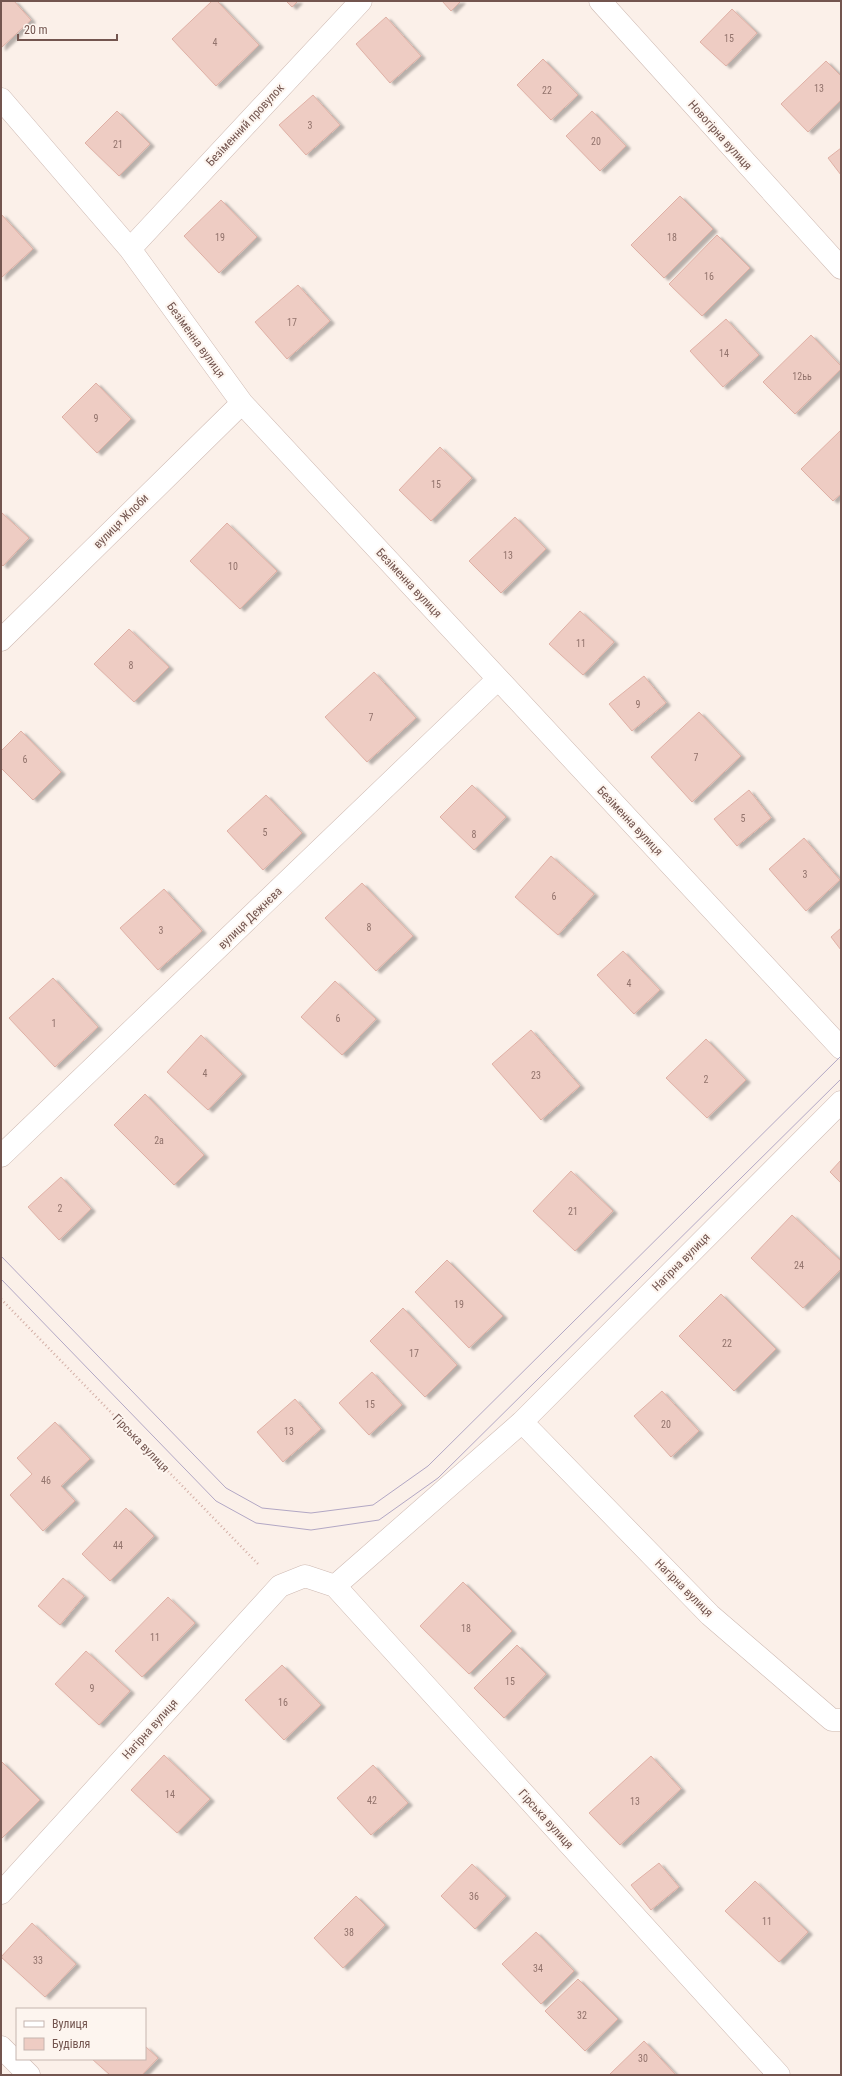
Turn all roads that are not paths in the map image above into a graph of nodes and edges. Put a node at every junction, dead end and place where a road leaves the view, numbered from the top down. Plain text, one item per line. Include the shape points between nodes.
1 (361, 1) edge
2 (600, 1) edge
3 (1, 99) edge
4 (130, 249) junction
5 (841, 268) edge
6 (242, 402) junction
7 (1, 640) edge
8 (498, 679) junction
9 (841, 1048) edge
10 (841, 1102) edge
11 (1, 1156) edge
12 (522, 1422) junction
13 (305, 1576) joint
14 (335, 1586) junction
15 (841, 1720) edge
16 (1, 1893) edge
17 (1, 2047) edge
18 (29, 2075) edge
19 (779, 2075) edge

1 - 4 street, Безіменний провулок
2 - 5 street, Новогірна вулиця
3 - 4 street, Безіменна вулиця
4 - 6 street, Безіменна вулиця
6 - 7 street, вулиця Жлоби
6 - 8 street, Безіменна вулиця
8 - 9 street, Безіменна вулиця
8 - 11 street, вулиця Дежнєва
10 - 12 street, Нагірна вулиця
12 - 14 street, Нагірна вулиця
12 - 15 street, Нагірна вулиця via 710,1615 832,1720
13 - 14 street, Гірська вулиця
13 - 16 street, Нагірна вулиця via 280,1586
14 - 19 street, Гірська вулиця
17 - 18 street

